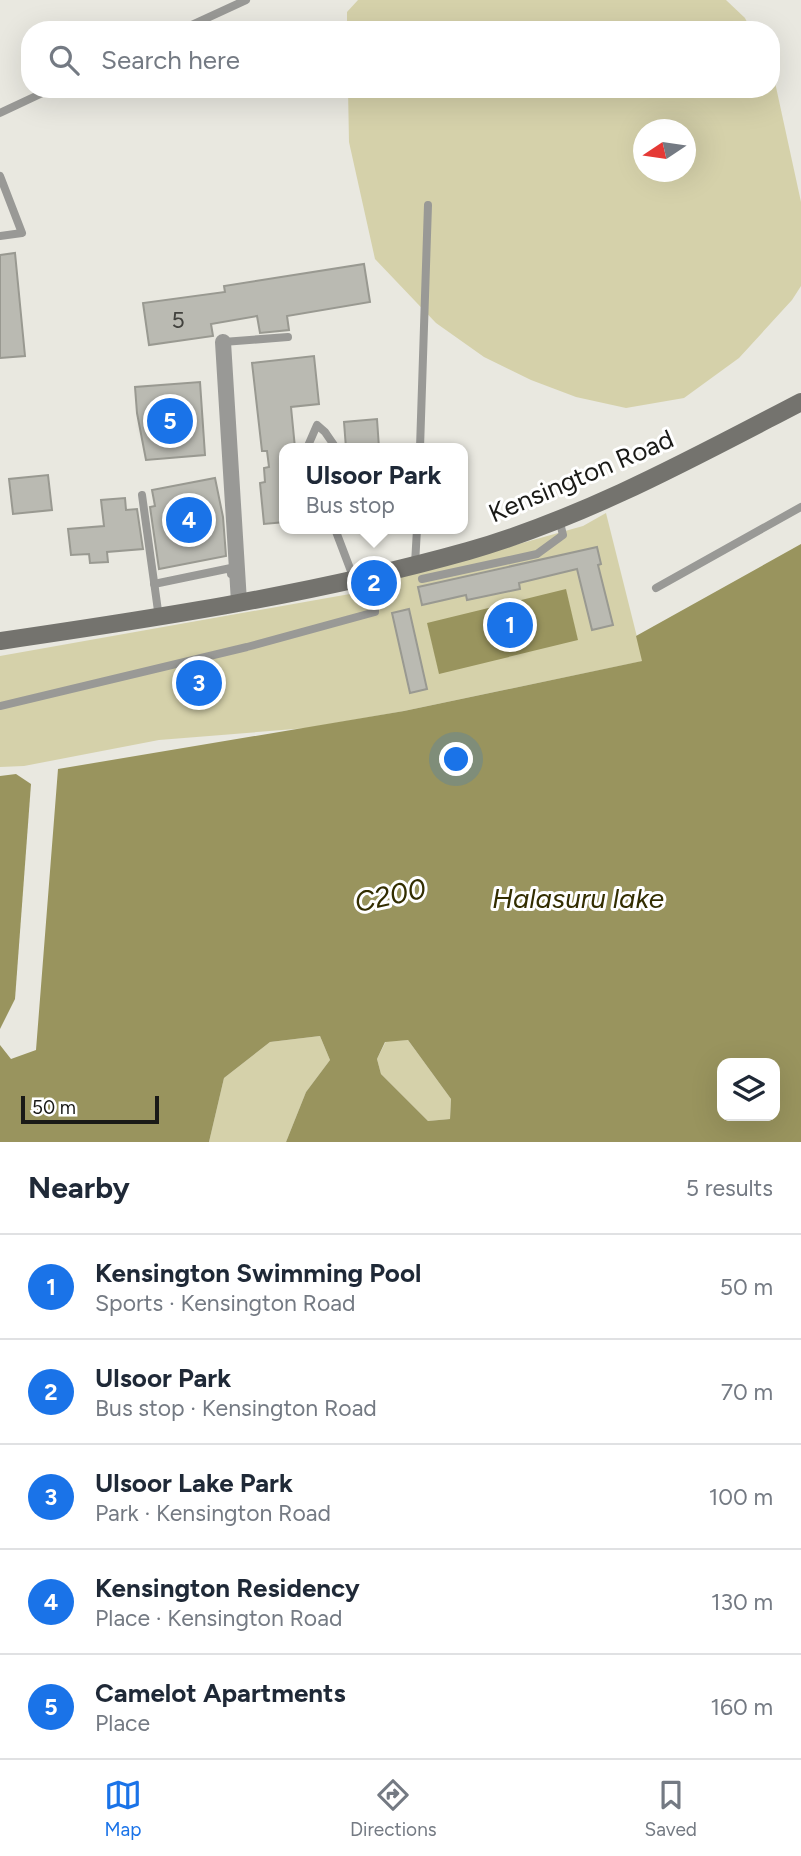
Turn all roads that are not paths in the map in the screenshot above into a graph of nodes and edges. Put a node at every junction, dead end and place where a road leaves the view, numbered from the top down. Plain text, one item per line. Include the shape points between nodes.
1 (246, 0) edge
2 (200, 21) edge
3 (32, 98) edge
4 (0, 113) edge
5 (0, 176) edge
6 (428, 205) dead end
7 (0, 236) edge
8 (288, 337) dead end
9 (223, 342) joint
10 (801, 402) edge
11 (309, 443) edge
12 (333, 443) edge
13 (420, 443) edge
14 (142, 495) dead end
15 (801, 507) edge
16 (559, 519) junction
17 (338, 534) edge
18 (417, 534) edge
19 (418, 572) junction
20 (362, 577) junction
21 (154, 584) junction
22 (656, 588) dead end
23 (236, 603) junction
24 (159, 618) junction
25 (0, 640) edge
26 (0, 706) edge

1 - 2 lane
3 - 4 lane
5 - 7 lane via 23,233
6 - 13 lane
8 - 9 lane
9 - 23 street
10 - 16 main road, Kensington Road via 635,489
11 - 12 lane via 317,425
14 - 21 lane
15 - 22 lane
16 - 19 main road, Kensington Road
16 - 19 lane via 563,535 537,554
17 - 20 lane
18 - 19 lane
19 - 20 main road, Kensington Road
20 - 23 main road, Kensington Road
20 - 26 lane via 375,592 374,612
21 - 23 lane via 231,568
21 - 24 lane
23 - 24 main road, Kensington Road
24 - 25 main road, Kensington Road

